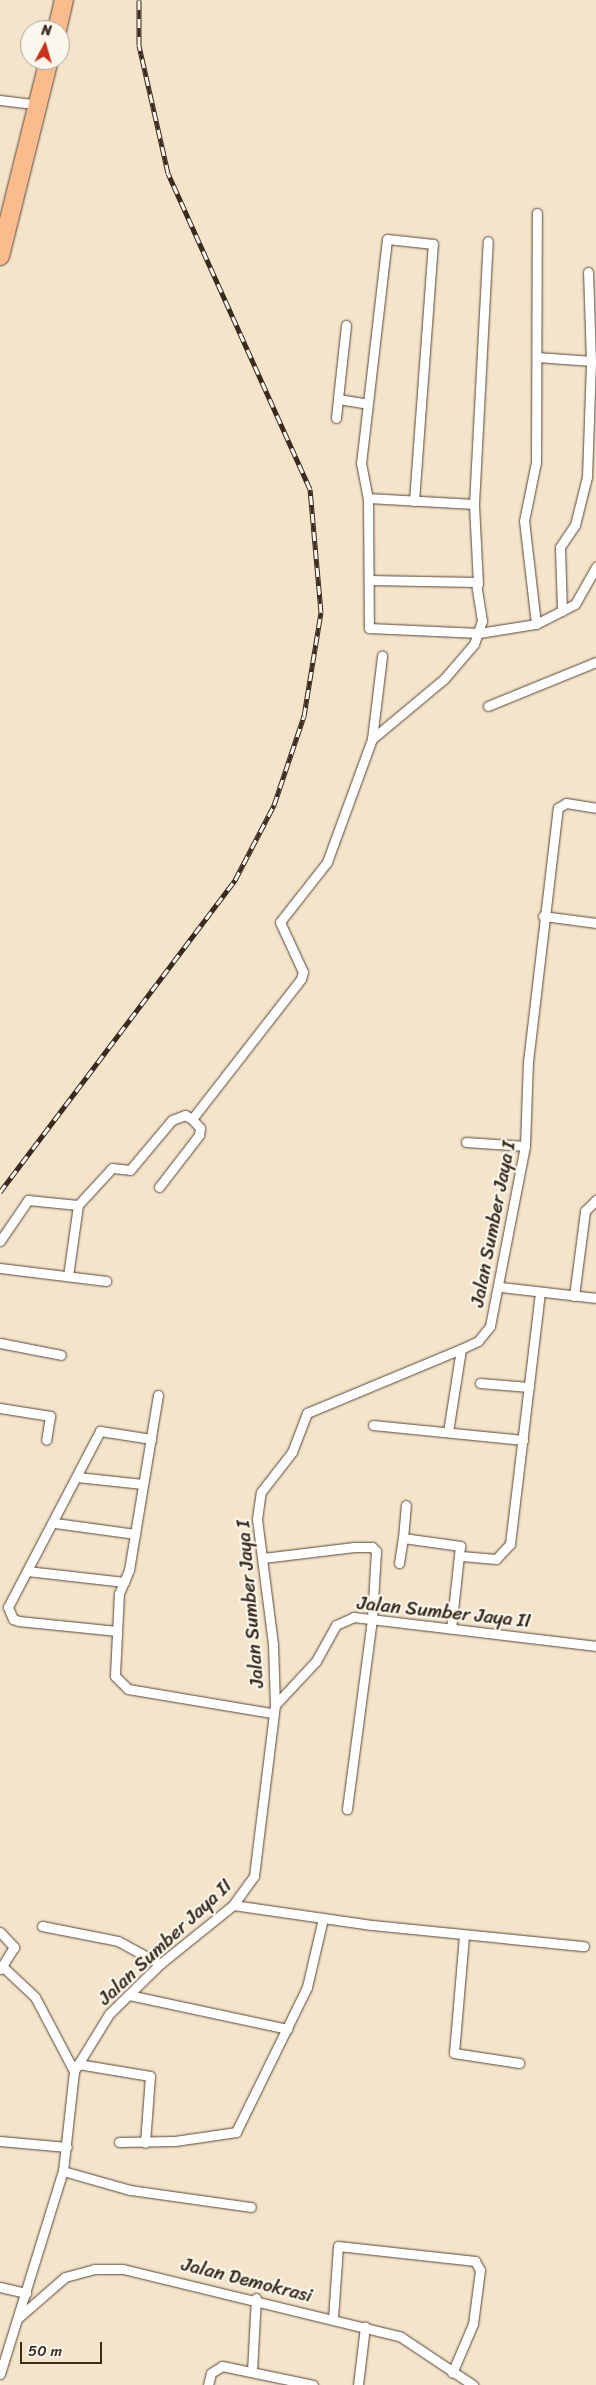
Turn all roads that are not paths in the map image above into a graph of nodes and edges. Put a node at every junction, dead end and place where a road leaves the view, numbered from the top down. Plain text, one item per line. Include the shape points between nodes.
1 (64, 0) edge
2 (59, 20) edge
3 (47, 70) edge
4 (0, 100) edge
5 (38, 105) junction
6 (537, 213) dead end
7 (488, 241) dead end
8 (0, 256) edge
9 (588, 272) dead end
10 (346, 325) dead end
11 (538, 357) junction
12 (591, 361) junction
13 (338, 399) junction
14 (368, 404) junction
15 (336, 418) dead end
16 (368, 498) junction
17 (414, 501) junction
18 (474, 504) junction
19 (596, 567) edge
20 (369, 580) junction
21 (478, 584) junction
22 (562, 611) junction
23 (536, 624) junction
24 (479, 632) junction
25 (382, 656) dead end
26 (596, 662) edge
27 (488, 706) dead end
28 (372, 739) junction
29 (596, 808) edge
30 (543, 916) junction
31 (596, 923) edge
32 (192, 1120) junction
33 (466, 1142) dead end
34 (525, 1146) junction
35 (159, 1187) dead end
36 (596, 1200) edge
37 (78, 1205) junction
38 (0, 1242) edge
39 (0, 1268) edge
40 (68, 1276) junction
41 (106, 1281) dead end
42 (501, 1288) junction
43 (540, 1293) junction
44 (574, 1296) junction
45 (596, 1298) edge
46 (0, 1343) edge
47 (461, 1348) junction
48 (61, 1355) dead end
49 (480, 1384) dead end
50 (529, 1387) junction
51 (158, 1395) dead end
52 (0, 1408) edge
53 (373, 1425) dead end
54 (448, 1432) junction
55 (151, 1439) junction
56 (46, 1440) dead end
57 (523, 1440) junction
58 (77, 1477) junction
59 (143, 1484) junction
60 (406, 1506) dead end
61 (55, 1523) junction
62 (135, 1534) junction
63 (403, 1538) junction
64 (460, 1556) junction
65 (263, 1558) junction
66 (399, 1563) dead end
67 (27, 1571) junction
68 (124, 1582) junction
69 (372, 1619) junction
70 (451, 1628) junction
71 (117, 1631) junction
72 (596, 1646) edge
73 (274, 1709) junction
74 (347, 1809) dead end
75 (234, 1905) junction
76 (323, 1918) junction
77 (42, 1926) dead end
78 (0, 1932) edge
79 (464, 1936) junction
80 (584, 1946) dead end
81 (160, 1964) junction
82 (1, 1968) edge
83 (129, 1995) junction
84 (287, 2029) junction
85 (519, 2062) dead end
86 (76, 2068) junction
87 (0, 2142) edge
88 (118, 2142) dead end
89 (145, 2143) junction
90 (67, 2147) junction
91 (63, 2171) junction
92 (251, 2207) dead end
93 (0, 2287) edge
94 (26, 2293) junction
95 (256, 2298) junction
96 (333, 2318) junction
97 (15, 2321) junction
98 (365, 2326) junction
99 (252, 2371) junction
100 (452, 2373) junction
101 (0, 2374) edge
102 (208, 2385) edge
103 (313, 2385) edge
104 (358, 2385) edge
105 (473, 2385) edge

1 - 2 highway
3 - 5 highway
4 - 5 street
5 - 8 highway
6 - 11 street
7 - 18 street
9 - 12 street
10 - 13 street
11 - 12 street
11 - 23 street via 536,462 524,521
12 - 22 street via 587,477 575,524 560,547
13 - 14 street
13 - 15 street
14 - 16 street via 361,463
14 - 17 street via 387,239 433,244
16 - 17 street
16 - 20 street
17 - 18 street
18 - 21 street
19 - 22 street via 575,604
20 - 21 street
20 - 24 street via 369,628
21 - 24 street
22 - 23 street
23 - 24 street
24 - 28 street via 456,668
25 - 28 street
26 - 27 street
28 - 32 street via 327,862 280,922 302,977
29 - 30 street, Jalan Sumber Jaya I via 566,803 558,808
30 - 31 street
30 - 34 street, Jalan Sumber Jaya I via 528,1062
32 - 35 street via 200,1128 199,1135
32 - 37 street via 185,1115 172,1120 130,1170 112,1168
33 - 34 street
34 - 42 street, Jalan Sumber Jaya I
36 - 44 street via 586,1211
37 - 38 street via 28,1200
37 - 40 street
39 - 40 street
40 - 41 street
42 - 43 street
42 - 47 street, Jalan Sumber Jaya I via 485,1334
43 - 44 street
43 - 50 street
44 - 45 street
46 - 48 street
47 - 54 street
47 - 65 street, Jalan Sumber Jaya I via 307,1413 292,1452 265,1482 257,1503
49 - 50 street
50 - 57 street
51 - 55 street
52 - 56 street via 50,1416
53 - 54 street
54 - 57 street
55 - 58 street via 100,1431
55 - 59 street
57 - 64 street via 506,1551 496,1559
58 - 59 street
58 - 61 street
59 - 62 street
60 - 63 street
61 - 62 street
61 - 67 street
62 - 68 street
63 - 64 street via 458,1545
63 - 66 street
64 - 70 street
65 - 69 street via 374,1548
65 - 73 street, Jalan Sumber Jaya I
67 - 68 street
67 - 71 street via 8,1607 13,1618
68 - 71 street via 119,1593
69 - 70 street, Jalan Sumber Jaya II
69 - 73 street, Jalan Sumber Jaya II via 342,1619 316,1661
69 - 74 street
70 - 72 street, Jalan Sumber Jaya II
71 - 73 street via 115,1676 128,1689
73 - 75 street, Jalan Sumber Jaya II via 258,1862 254,1876
75 - 76 street
75 - 81 street, Jalan Sumber Jaya II
76 - 79 street
76 - 84 street via 308,1987
77 - 81 street via 118,1941
78 - 82 street via 14,1947
79 - 80 street
79 - 85 street via 454,2053
81 - 83 street, Jalan Sumber Jaya II
82 - 86 street via 35,1997
83 - 84 street
83 - 86 street, Jalan Sumber Jaya II via 109,2014
84 - 89 street via 236,2132
86 - 89 street via 150,2076
86 - 90 street, Jalan Sumber Jaya II
87 - 90 street
88 - 89 street
90 - 91 street, Jalan Sumber Jaya II
91 - 92 street via 130,2190
91 - 94 street, Jalan Sumber Jaya II
93 - 94 street
94 - 97 street, Jalan Sumber Jaya II
95 - 96 street, Jalan Demokrasi
95 - 97 street, Jalan Demokrasi via 123,2268 100,2268 80,2271 50,2286
95 - 99 street
96 - 98 street, Jalan Demokrasi
96 - 100 street via 338,2246 475,2261 480,2270 473,2324
97 - 101 street, Jalan Sumber Jaya II
98 - 100 street, Jalan Demokrasi via 400,2337
98 - 104 street
99 - 102 street via 215,2367
99 - 103 street
100 - 105 street, Jalan Demokrasi

